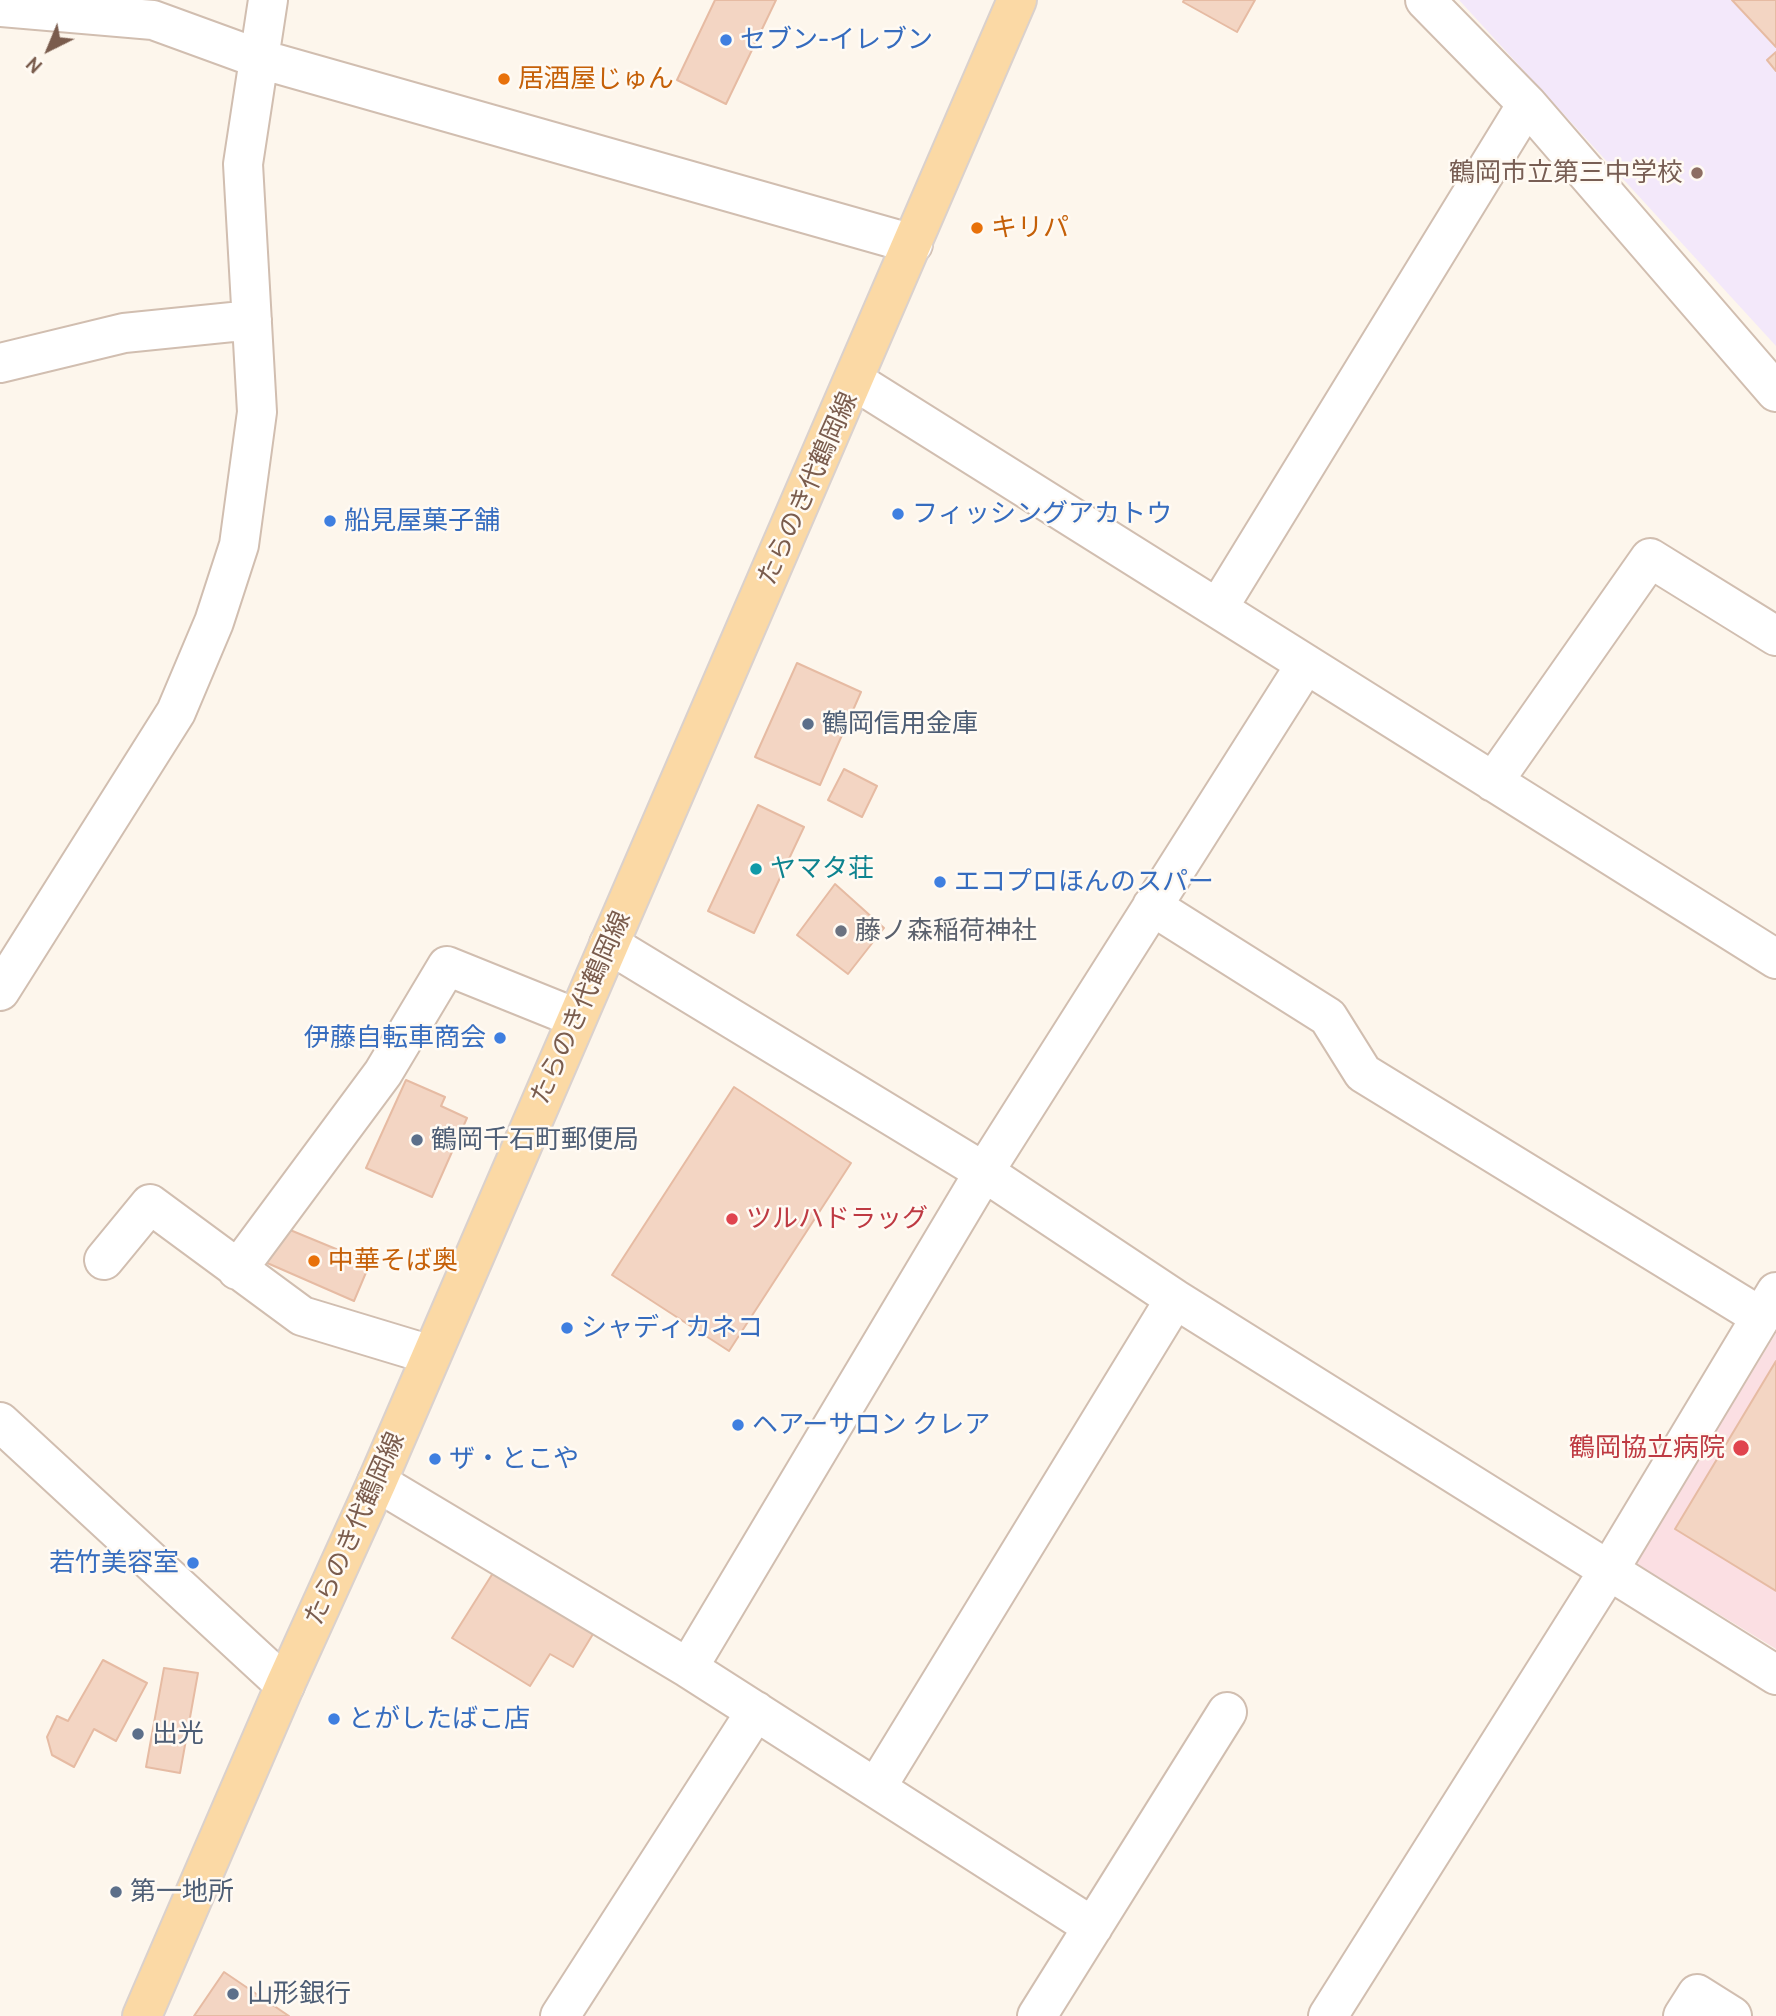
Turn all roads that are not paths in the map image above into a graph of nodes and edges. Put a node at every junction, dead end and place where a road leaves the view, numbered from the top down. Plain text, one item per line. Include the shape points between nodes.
1 (268, 0) edge
2 (1017, 0) edge
3 (1425, 0) edge
4 (0, 7) edge
5 (260, 59) junction
6 (1527, 104) junction
7 (913, 244) junction
8 (252, 320) junction
9 (0, 363) edge
10 (855, 381) junction
11 (1776, 392) edge
12 (1218, 608) junction
13 (1776, 636) edge
14 (1306, 664) junction
15 (1493, 782) junction
16 (1152, 906) junction
17 (609, 944) junction
18 (1776, 959) edge
19 (0, 991) edge
20 (576, 1018) junction
21 (984, 1172) junction
22 (104, 1260) dead end
23 (237, 1270) junction
24 (1175, 1299) junction
25 (1769, 1304) edge
26 (431, 1356) junction
27 (0, 1422) edge
28 (377, 1482) junction
29 (1609, 1570) junction
30 (688, 1668) junction
31 (1776, 1675) edge
32 (285, 1685) junction
33 (756, 1711) junction
34 (1227, 1712) dead end
35 (876, 1788) junction
36 (1093, 1927) junction
37 (142, 2016) edge
38 (560, 2016) edge
39 (1037, 2016) edge
40 (1328, 2016) edge
41 (1683, 2016) edge
42 (1732, 2016) edge

1 - 5 street
2 - 7 main road, たらのき代鶴岡線
3 - 6 street
4 - 5 street via 153,20
5 - 7 street
5 - 8 street via 243,164
6 - 11 street
6 - 12 street
7 - 10 main road, たらのき代鶴岡線
8 - 9 street via 124,333
8 - 19 street via 257,412 239,545 214,622 176,712
10 - 12 street
10 - 17 main road, たらのき代鶴岡線
12 - 14 street
13 - 15 street via 1650,558
14 - 15 street
14 - 16 street
15 - 18 street
16 - 21 street
16 - 25 street via 1328,1017 1363,1073
17 - 20 main road, たらのき代鶴岡線
17 - 21 street
20 - 23 street via 447,966 383,1073
20 - 26 main road, たらのき代鶴岡線
21 - 24 street
21 - 30 street
22 - 23 street via 150,1204
23 - 26 street via 302,1316
24 - 29 street
24 - 35 street
25 - 29 street
26 - 28 main road, たらのき代鶴岡線
27 - 32 street
28 - 30 street
28 - 32 main road, たらのき代鶴岡線
29 - 31 street
29 - 40 street
30 - 33 street
32 - 37 main road, たらのき代鶴岡線
33 - 35 street
33 - 38 street
34 - 36 street
35 - 36 street
36 - 39 street
41 - 42 street via 1697,1994

